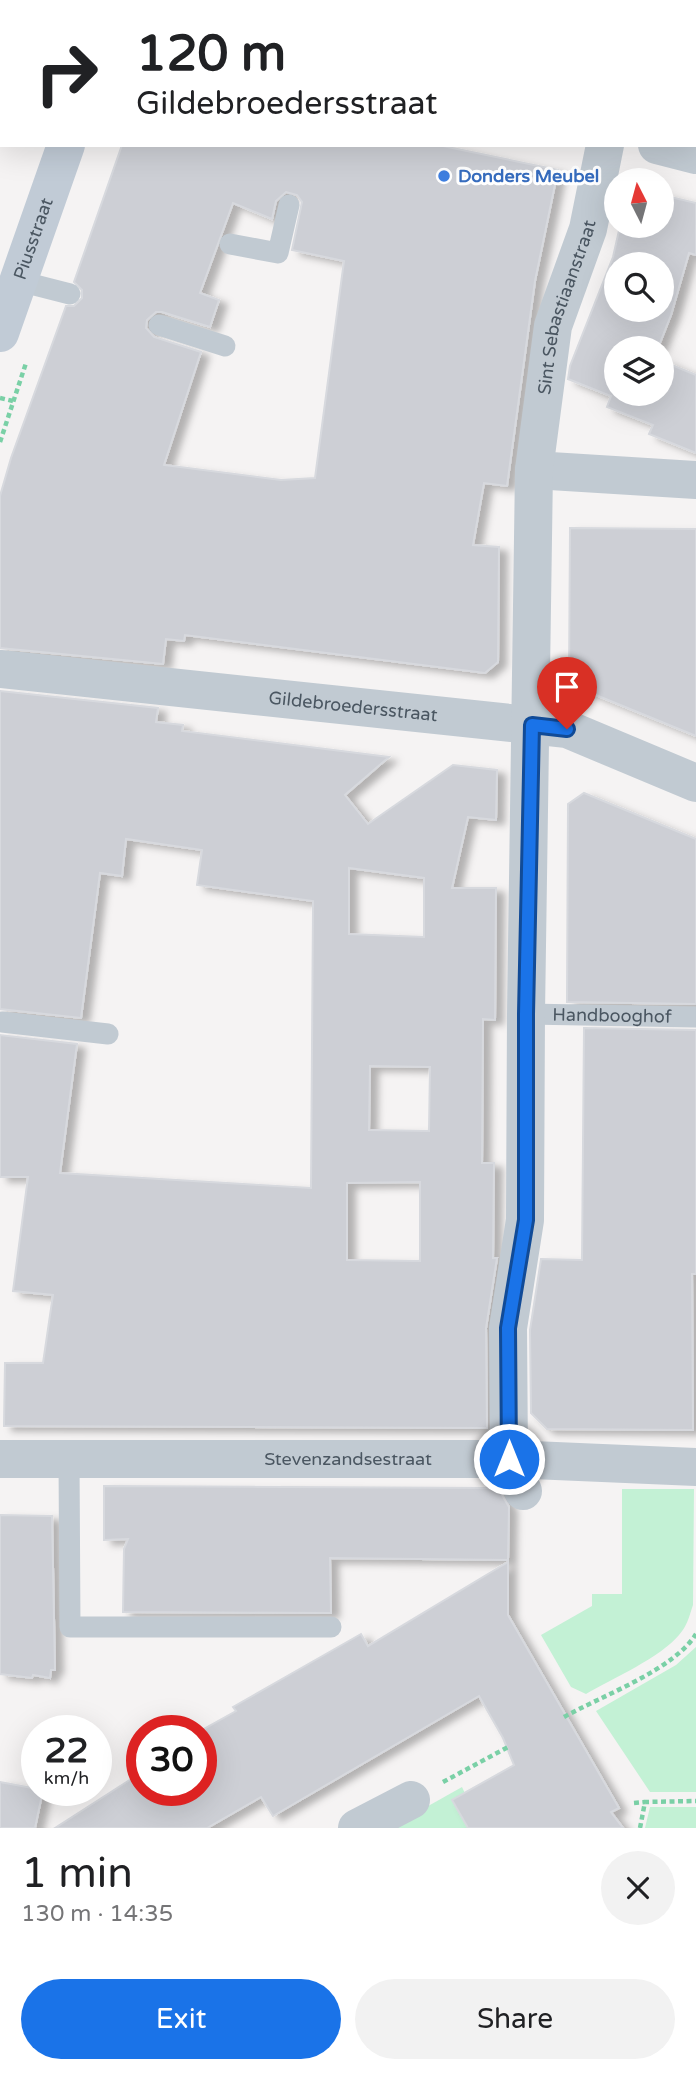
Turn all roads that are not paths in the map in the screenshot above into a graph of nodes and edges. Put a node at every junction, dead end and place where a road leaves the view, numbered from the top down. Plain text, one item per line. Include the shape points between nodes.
1 (65, 147) edge
2 (605, 147) edge
3 (665, 147) edge
4 (696, 155) edge
5 (289, 205) dead end
6 (230, 244) dead end
7 (19, 281) junction
8 (70, 294) dead end
9 (159, 325) dead end
10 (0, 333) edge
11 (225, 346) dead end
12 (534, 470) junction
13 (696, 480) edge
14 (0, 670) edge
15 (532, 725) junction
16 (696, 783) edge
17 (526, 1014) junction
18 (696, 1017) edge
19 (2, 1022) dead end
20 (108, 1034) dead end
21 (69, 1458) junction
22 (0, 1459) edge
23 (696, 1467) edge
24 (516, 1475) junction
25 (331, 1627) dead end
26 (411, 1800) road end
27 (357, 1828) edge

1 - 7 street, Piusstraat
2 - 12 street, Sint Sebastiaanstraat via 588,229 553,326
3 - 4 street
5 - 6 lane via 278,253
7 - 8 lane
7 - 10 street, Piusstraat
9 - 11 lane
12 - 13 street
12 - 15 street, Sint Sebastiaanstraat
14 - 15 street, Gildebroedersstraat
15 - 16 street, Gildebroedersstraat via 567,729
15 - 17 street, Sint Sebastiaanstraat
17 - 18 lane, Handbooghof
17 - 24 street, Sint Sebastiaanstraat via 526,1220 508,1328
19 - 20 lane
21 - 22 street, Stevenzandsestraat
21 - 24 street, Stevenzandsestraat
21 - 25 lane via 70,1627
23 - 24 street, Stevenzandsestraat
26 - 27 street

